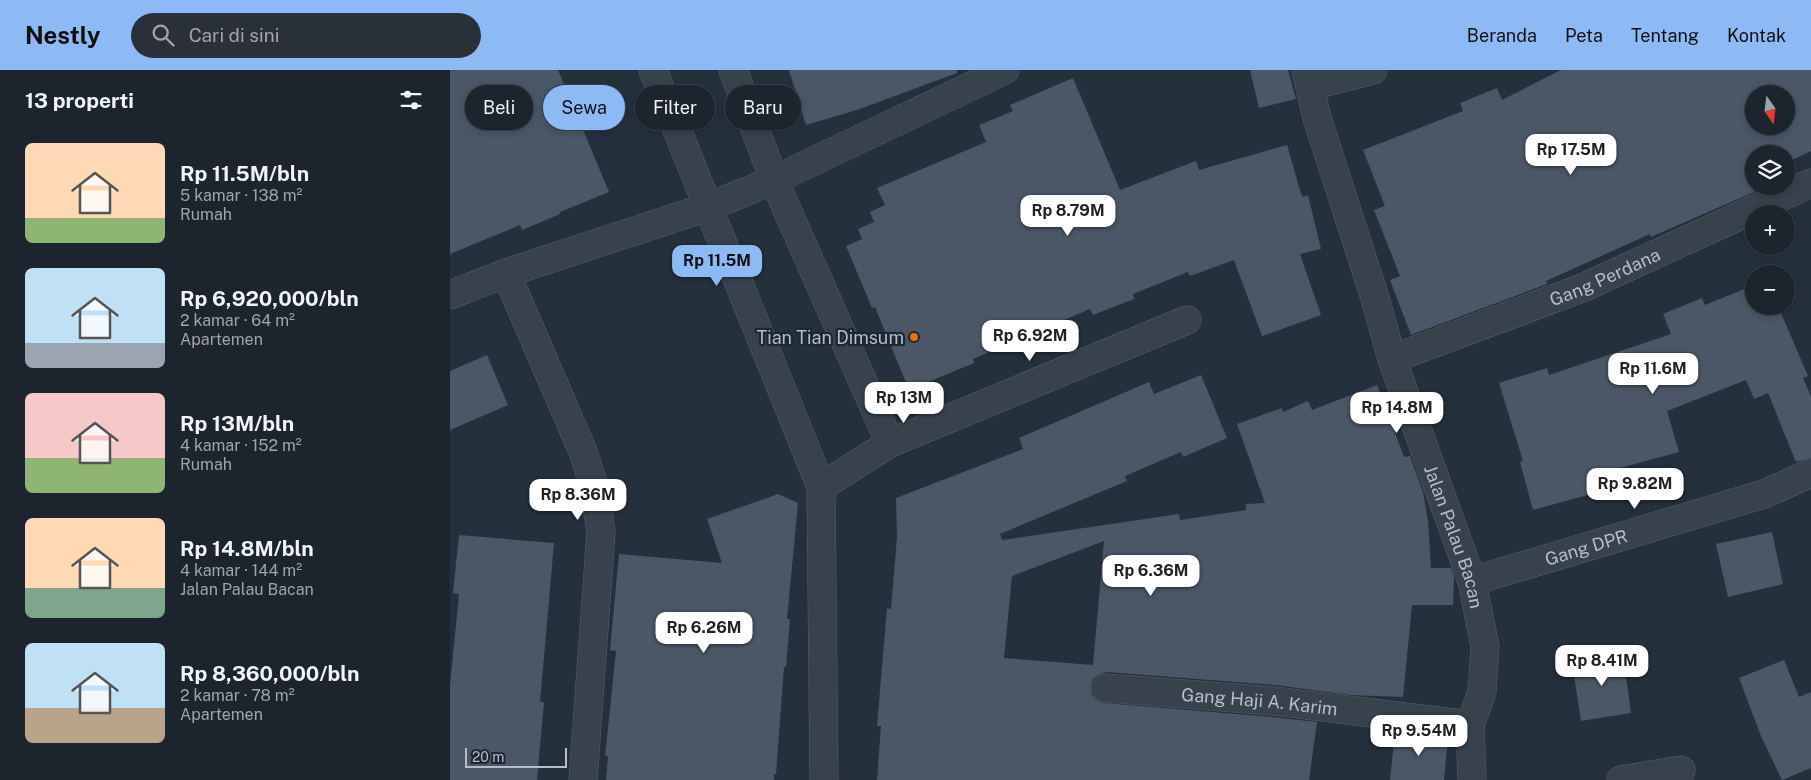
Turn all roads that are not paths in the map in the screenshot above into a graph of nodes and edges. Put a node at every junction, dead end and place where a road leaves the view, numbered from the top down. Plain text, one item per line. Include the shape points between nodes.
1 (653, 70) edge
2 (733, 70) edge
3 (1005, 70) edge
4 (1373, 70) edge
5 (1308, 78) edge
6 (774, 180) junction
7 (1811, 183) edge
8 (708, 207) junction
9 (506, 273) junction
10 (450, 295) edge
11 (1187, 320) dead end
12 (1392, 359) junction
13 (890, 443) junction
14 (1811, 472) edge
15 (821, 487) junction
16 (1472, 581) junction
17 (1106, 688) dead end
18 (1470, 725) junction
19 (1681, 770) dead end
20 (582, 780) edge
21 (824, 780) edge
22 (1472, 780) edge
23 (1621, 780) edge

1 - 8 street
2 - 6 street
3 - 6 street
4 - 5 street
5 - 12 street, Jalan Palau Bacan via 1317,118
6 - 8 street
6 - 13 street
7 - 12 street, Gang Perdana via 1582,288
8 - 9 street
8 - 15 street
9 - 10 street
9 - 20 street via 584,454 594,486 601,532
11 - 13 street
12 - 16 street, Jalan Palau Bacan
13 - 15 street
14 - 16 street, Gang DPR via 1764,494
15 - 21 street
16 - 18 street, Jalan Palau Bacan via 1485,647 1482,692
17 - 18 street, Gang Haji A. Karim via 1274,701
18 - 22 street, Jalan Palau Bacan
19 - 23 street

